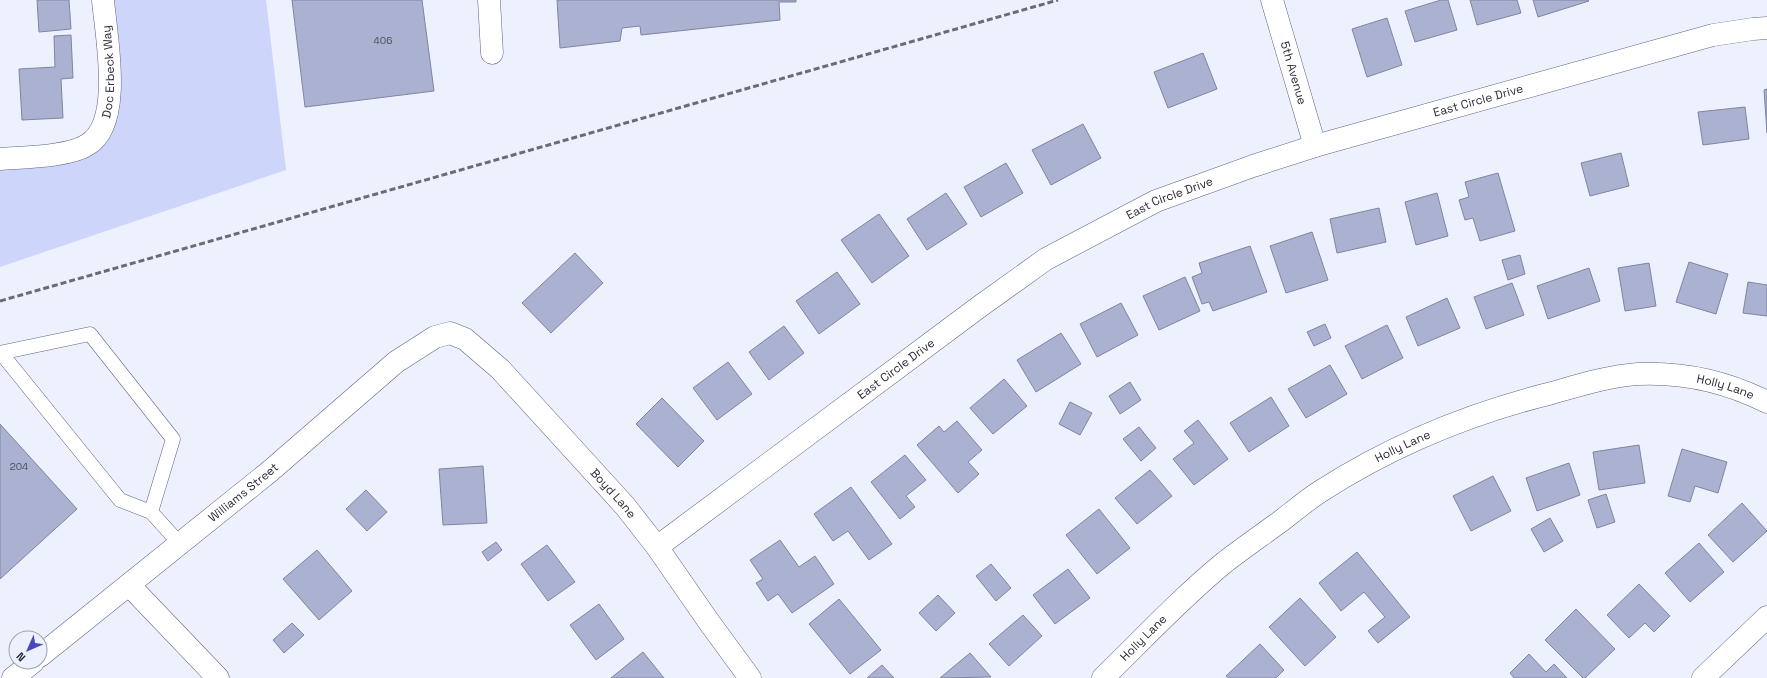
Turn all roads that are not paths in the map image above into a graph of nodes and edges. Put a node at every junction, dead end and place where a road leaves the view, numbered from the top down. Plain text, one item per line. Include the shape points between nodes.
1 (103, 0) edge
2 (489, 0) edge
3 (1272, 0) edge
4 (1767, 28) edge
5 (492, 53) dead end
6 (1315, 146) junction
7 (0, 159) edge
8 (450, 333) joint
9 (1, 353) edge
10 (1767, 402) edge
11 (151, 512) junction
12 (180, 544) junction
13 (657, 547) junction
14 (129, 584) junction
15 (1767, 617) edge
16 (48, 650) edge
17 (24, 670) edge
18 (14, 678) edge
19 (218, 678) edge
20 (750, 678) edge
21 (1103, 678) edge
22 (1703, 678) edge

1 - 7 street, Doc Erbeck Way via 110,83 108,114 102,131 87,146 69,152
2 - 5 street
3 - 6 street, 5th Avenue
4 - 6 street, East Circle Drive via 1713,35
6 - 13 street, East Circle Drive via 1156,201 1046,259
8 - 12 street, Williams Street via 435,337 396,362 269,472
8 - 13 street, Boyd Lane via 465,338 500,369 625,506
9 - 11 lane via 120,500
9 - 11 lane via 90,334 173,439
10 - 21 street, Holly Lane via 1747,392 1716,382 1682,375 1637,374 1595,381 1507,404 1428,435 1364,466 1320,492 1231,558 1177,605
11 - 12 lane
12 - 14 street, Williams Street
13 - 20 street, Boyd Lane
14 - 16 street, Williams Street
14 - 19 street
15 - 22 street
17 - 18 street

